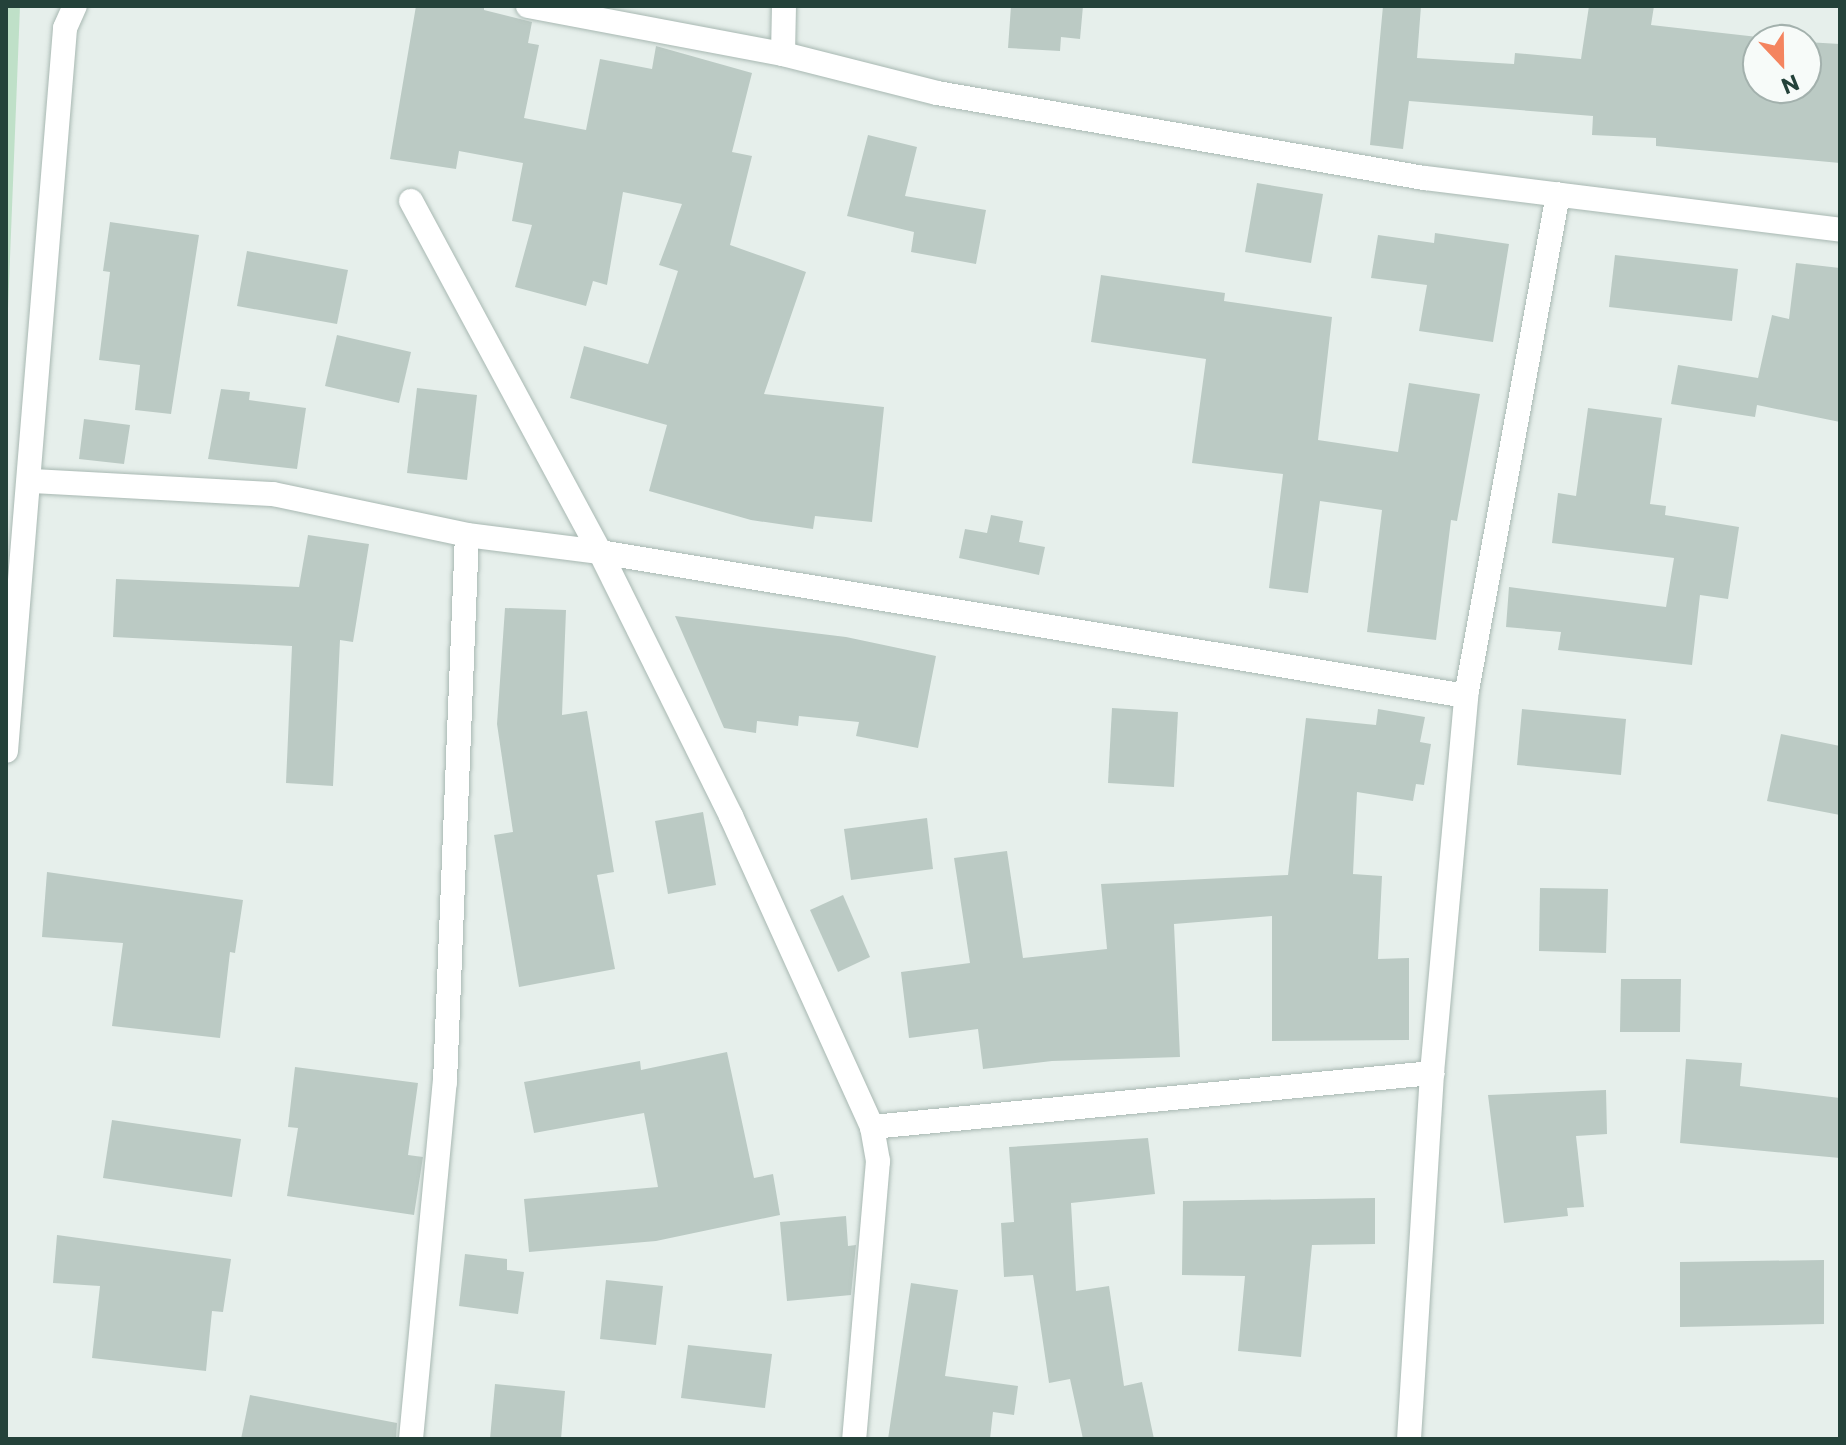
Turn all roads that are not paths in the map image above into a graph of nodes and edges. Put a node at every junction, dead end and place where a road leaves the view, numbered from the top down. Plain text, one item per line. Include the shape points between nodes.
1 (75, 6) edge
2 (528, 6) edge
3 (784, 6) edge
4 (783, 54) junction
5 (1558, 194) junction
6 (411, 201) dead end
7 (1840, 230) edge
8 (31, 481) junction
9 (467, 535) junction
10 (600, 552) junction
11 (1466, 696) junction
12 (6, 751) edge
13 (1432, 1073) junction
14 (872, 1127) junction
15 (411, 1439) edge
16 (854, 1439) edge
17 (1409, 1439) edge

1 - 8 street via 65,28
2 - 4 street
3 - 4 street
4 - 5 street via 937,93 1425,178
5 - 7 street
5 - 11 street
6 - 10 street
8 - 9 street via 273,494
8 - 12 street
9 - 10 street
9 - 15 street via 445,1082
10 - 11 street
10 - 14 street via 731,816
11 - 13 street
13 - 14 street
13 - 17 street
14 - 16 street via 878,1161

